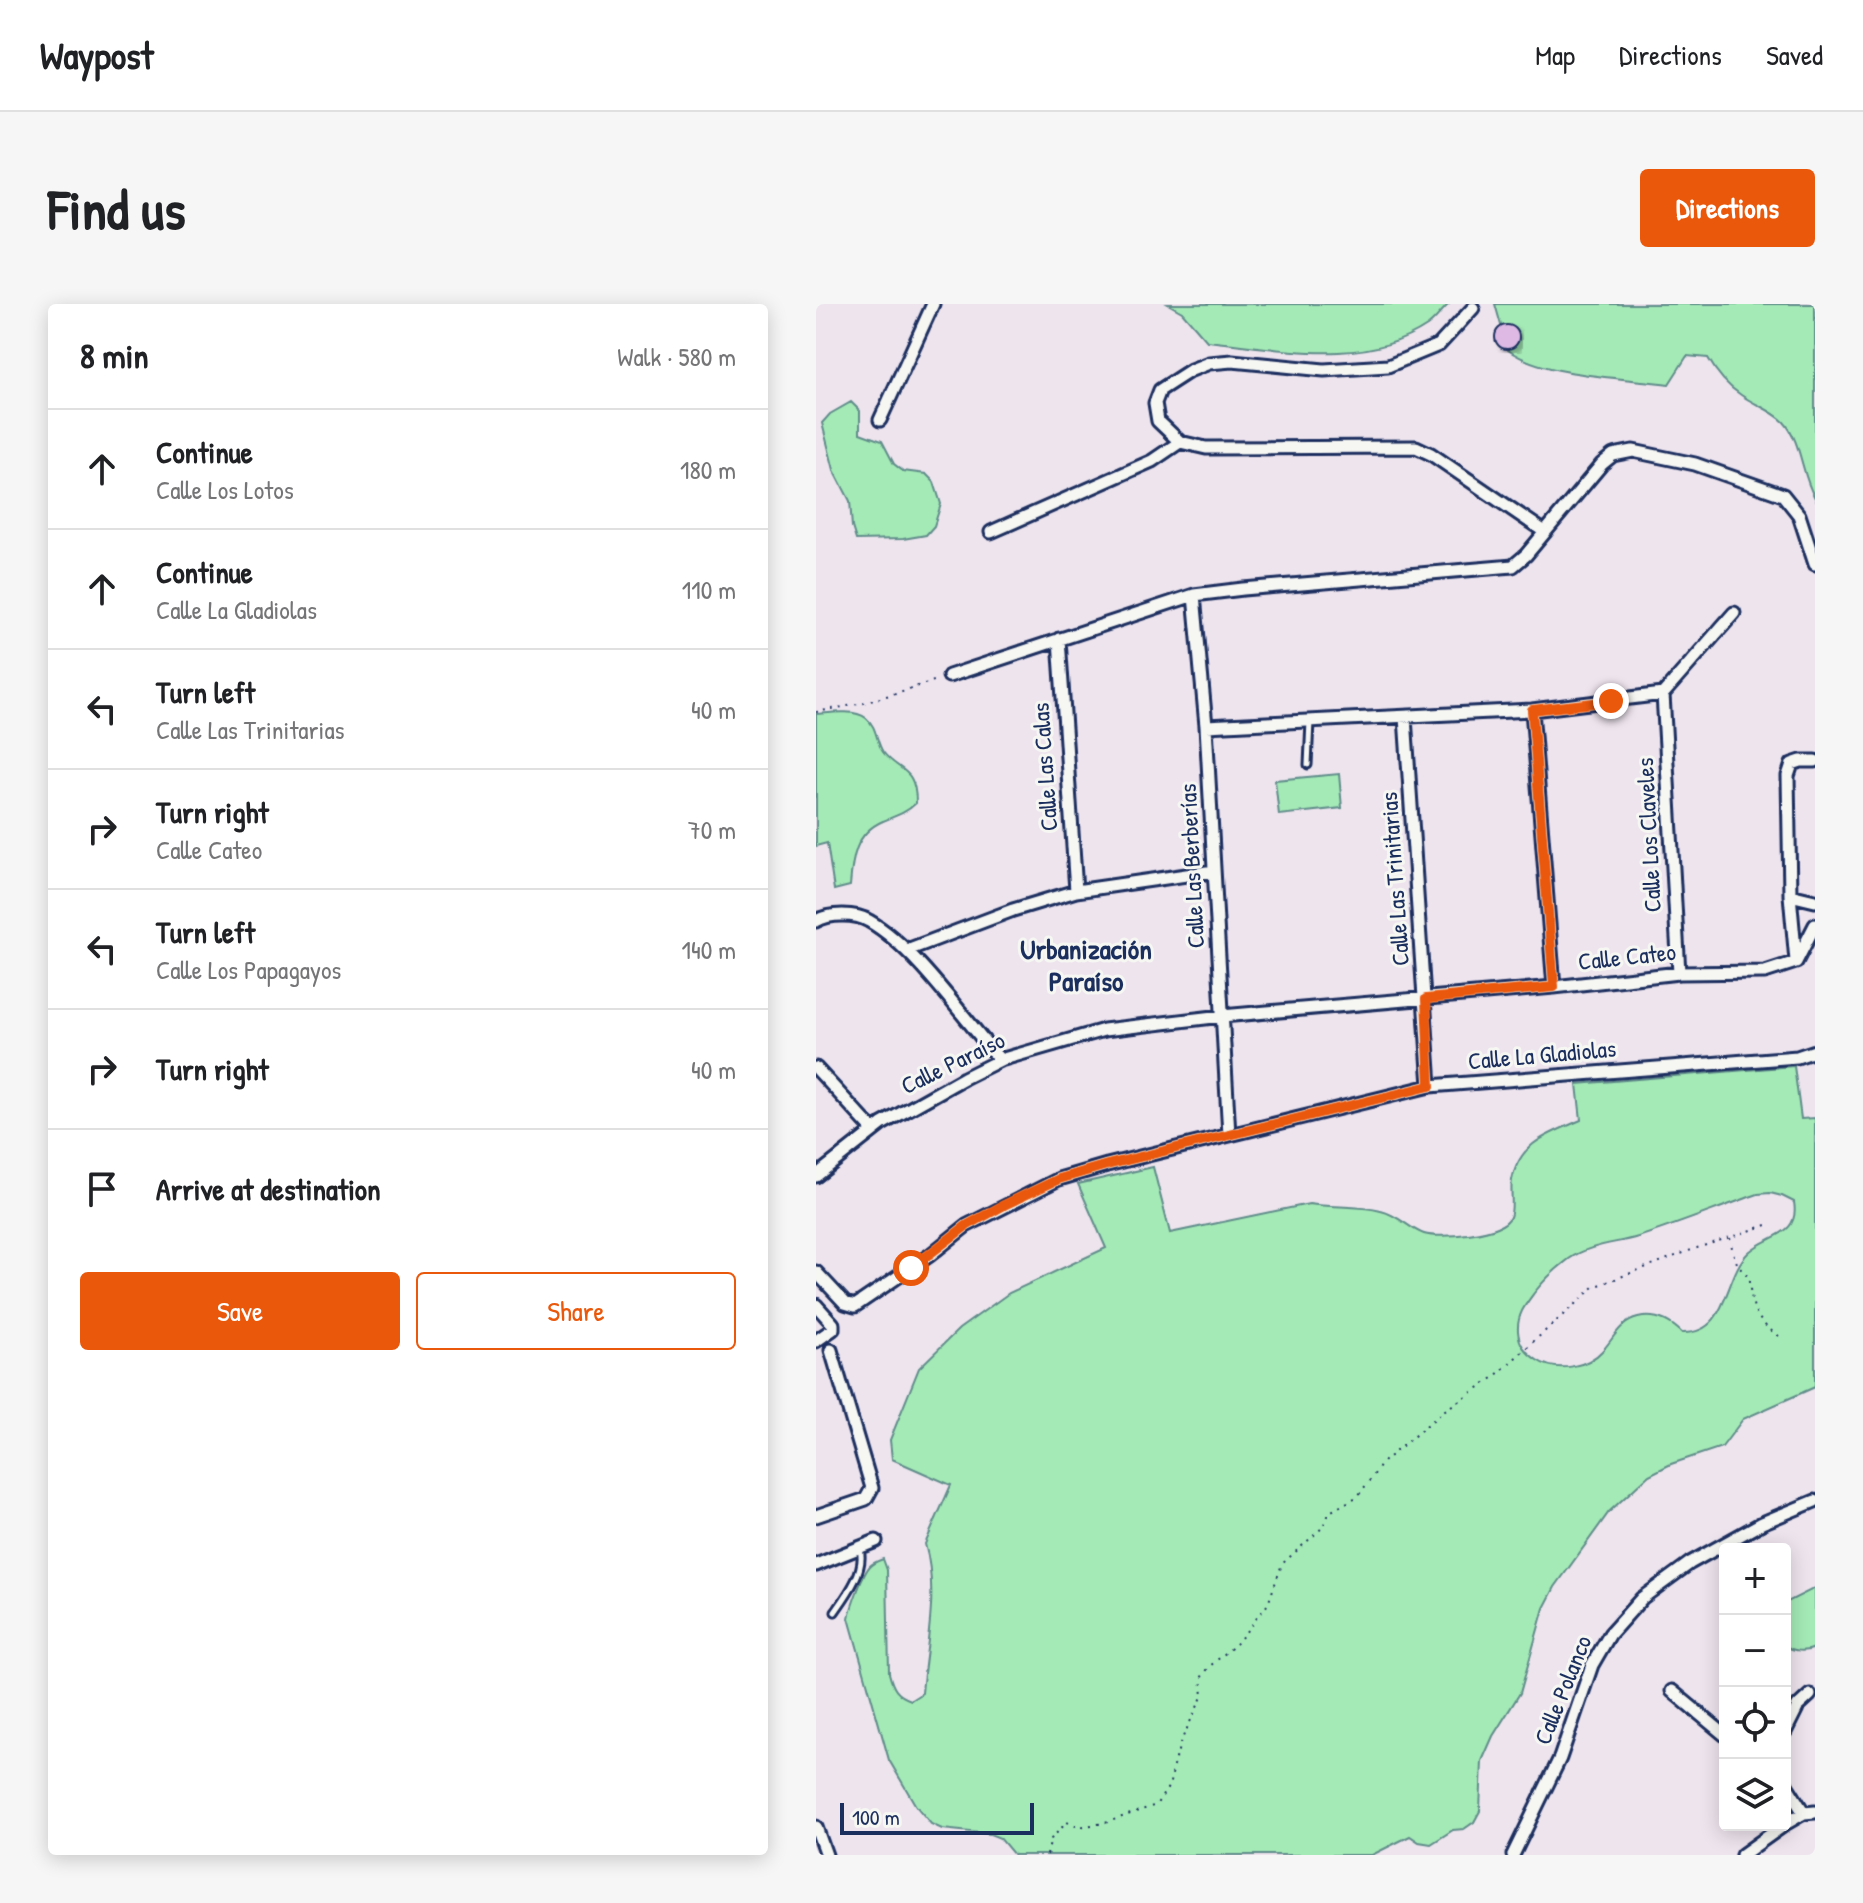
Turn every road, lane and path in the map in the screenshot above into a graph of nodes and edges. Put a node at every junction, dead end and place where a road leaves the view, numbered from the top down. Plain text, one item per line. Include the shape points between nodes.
1 (933, 304) edge
2 (1473, 308) dead end
3 (880, 420) dead end
4 (1180, 442) junction
5 (991, 532) dead end
6 (1545, 532) junction
7 (1815, 564) edge
8 (1194, 595) junction
9 (1734, 613) dead end
10 (1059, 639) junction
11 (949, 676) joint
12 (1663, 694) junction
13 (1532, 710) junction
14 (816, 712) edge
15 (1405, 717) junction
16 (1310, 720) junction
17 (1206, 726) junction
18 (1815, 761) edge
19 (1308, 765) dead end
20 (1214, 871) junction
21 (1076, 891) junction
22 (1790, 895) junction
23 (1815, 901) edge
24 (816, 921) edge
25 (1815, 925) edge
26 (907, 950) junction
27 (1796, 962) junction
28 (1679, 973) junction
29 (1554, 987) junction
30 (1426, 999) junction
31 (1222, 1016) junction
32 (1815, 1051) edge
33 (1000, 1060) junction
34 (816, 1068) edge
35 (1430, 1086) junction
36 (873, 1130) junction
37 (1229, 1135) junction
38 (816, 1176) edge
39 (1770, 1224) dead end
40 (1730, 1237) junction
41 (816, 1272) edge
42 (816, 1305) edge
43 (1779, 1336) dead end
44 (816, 1341) edge
45 (831, 1350) dead end
46 (1815, 1501) edge
47 (816, 1516) edge
48 (876, 1541) dead end
49 (859, 1548) junction
50 (816, 1565) edge
51 (835, 1612) dead end
52 (1672, 1691) dead end
53 (1810, 1695) dead end
54 (1791, 1720) edge
55 (1719, 1730) edge
56 (1791, 1790) edge
57 (1809, 1812) edge
58 (1791, 1822) edge
59 (816, 1827) edge
60 (1776, 1831) edge
61 (826, 1855) edge
62 (1047, 1855) edge
63 (1513, 1855) edge
64 (1742, 1855) edge

1 - 3 street
2 - 4 street via 1439,345 1388,366 1324,370 1232,361 1191,370 1160,390 1155,403 1158,421
4 - 5 street via 1152,461
4 - 6 street via 1206,448 1416,447
6 - 7 street via 1602,464 1613,455 1633,451 1695,464 1783,495 1799,515
6 - 8 street via 1526,555 1503,568
8 - 10 street
8 - 17 street, Calle Las Berberías
9 - 12 street
10 - 11 street
10 - 21 street, Calle Las Calas
11 - 14 path
12 - 13 street
12 - 28 street, Calle Los Claveles
13 - 15 street
13 - 29 street
15 - 16 street
15 - 30 street, Calle Las Trinitarias
16 - 17 street
16 - 19 lane
17 - 20 street, Calle Las Berberías
18 - 22 street via 1792,764 1788,776
20 - 21 street
20 - 31 street, Calle Las Berberías
21 - 26 street
22 - 23 street
22 - 27 street
24 - 26 street via 857,916
25 - 27 street
26 - 33 street
27 - 28 street, Calle Cateo via 1765,972
28 - 29 street, Calle Cateo
29 - 30 street, Calle Cateo
30 - 31 street, Calle Cateo
30 - 35 street, Calle Las Trinitarias
31 - 33 street, Calle Paraíso via 1104,1030
31 - 37 street, Calle Las Berberías
32 - 35 street, Calle La Gladiolas via 1797,1057
33 - 36 street, Calle Paraíso
34 - 36 street
35 - 37 street, Calle La Gladiolas
36 - 38 street, Calle Paraíso
37 - 41 street, Calle La Gladiolas via 1059,1179 966,1226 855,1306 845,1303
39 - 40 path
40 - 43 path via 1735,1259 1748,1276 1757,1318
40 - 62 path via 1594,1287 1493,1378 1384,1461 1358,1496 1330,1512 1322,1528 1282,1564 1268,1604 1201,1678 1203,1695 1180,1743 1169,1786 1156,1805 1105,1823 1078,1827 1067,1822 1051,1839
42 - 44 street via 833,1329
45 - 47 street via 872,1488 866,1499
46 - 63 street, Calle Polanco via 1690,1563 1642,1598 1610,1634 1592,1665 1560,1758
48 - 49 street
49 - 50 street
49 - 51 lane via 857,1575
52 - 55 street
53 - 54 street
56 - 57 street
57 - 58 street
59 - 61 street
60 - 64 street

